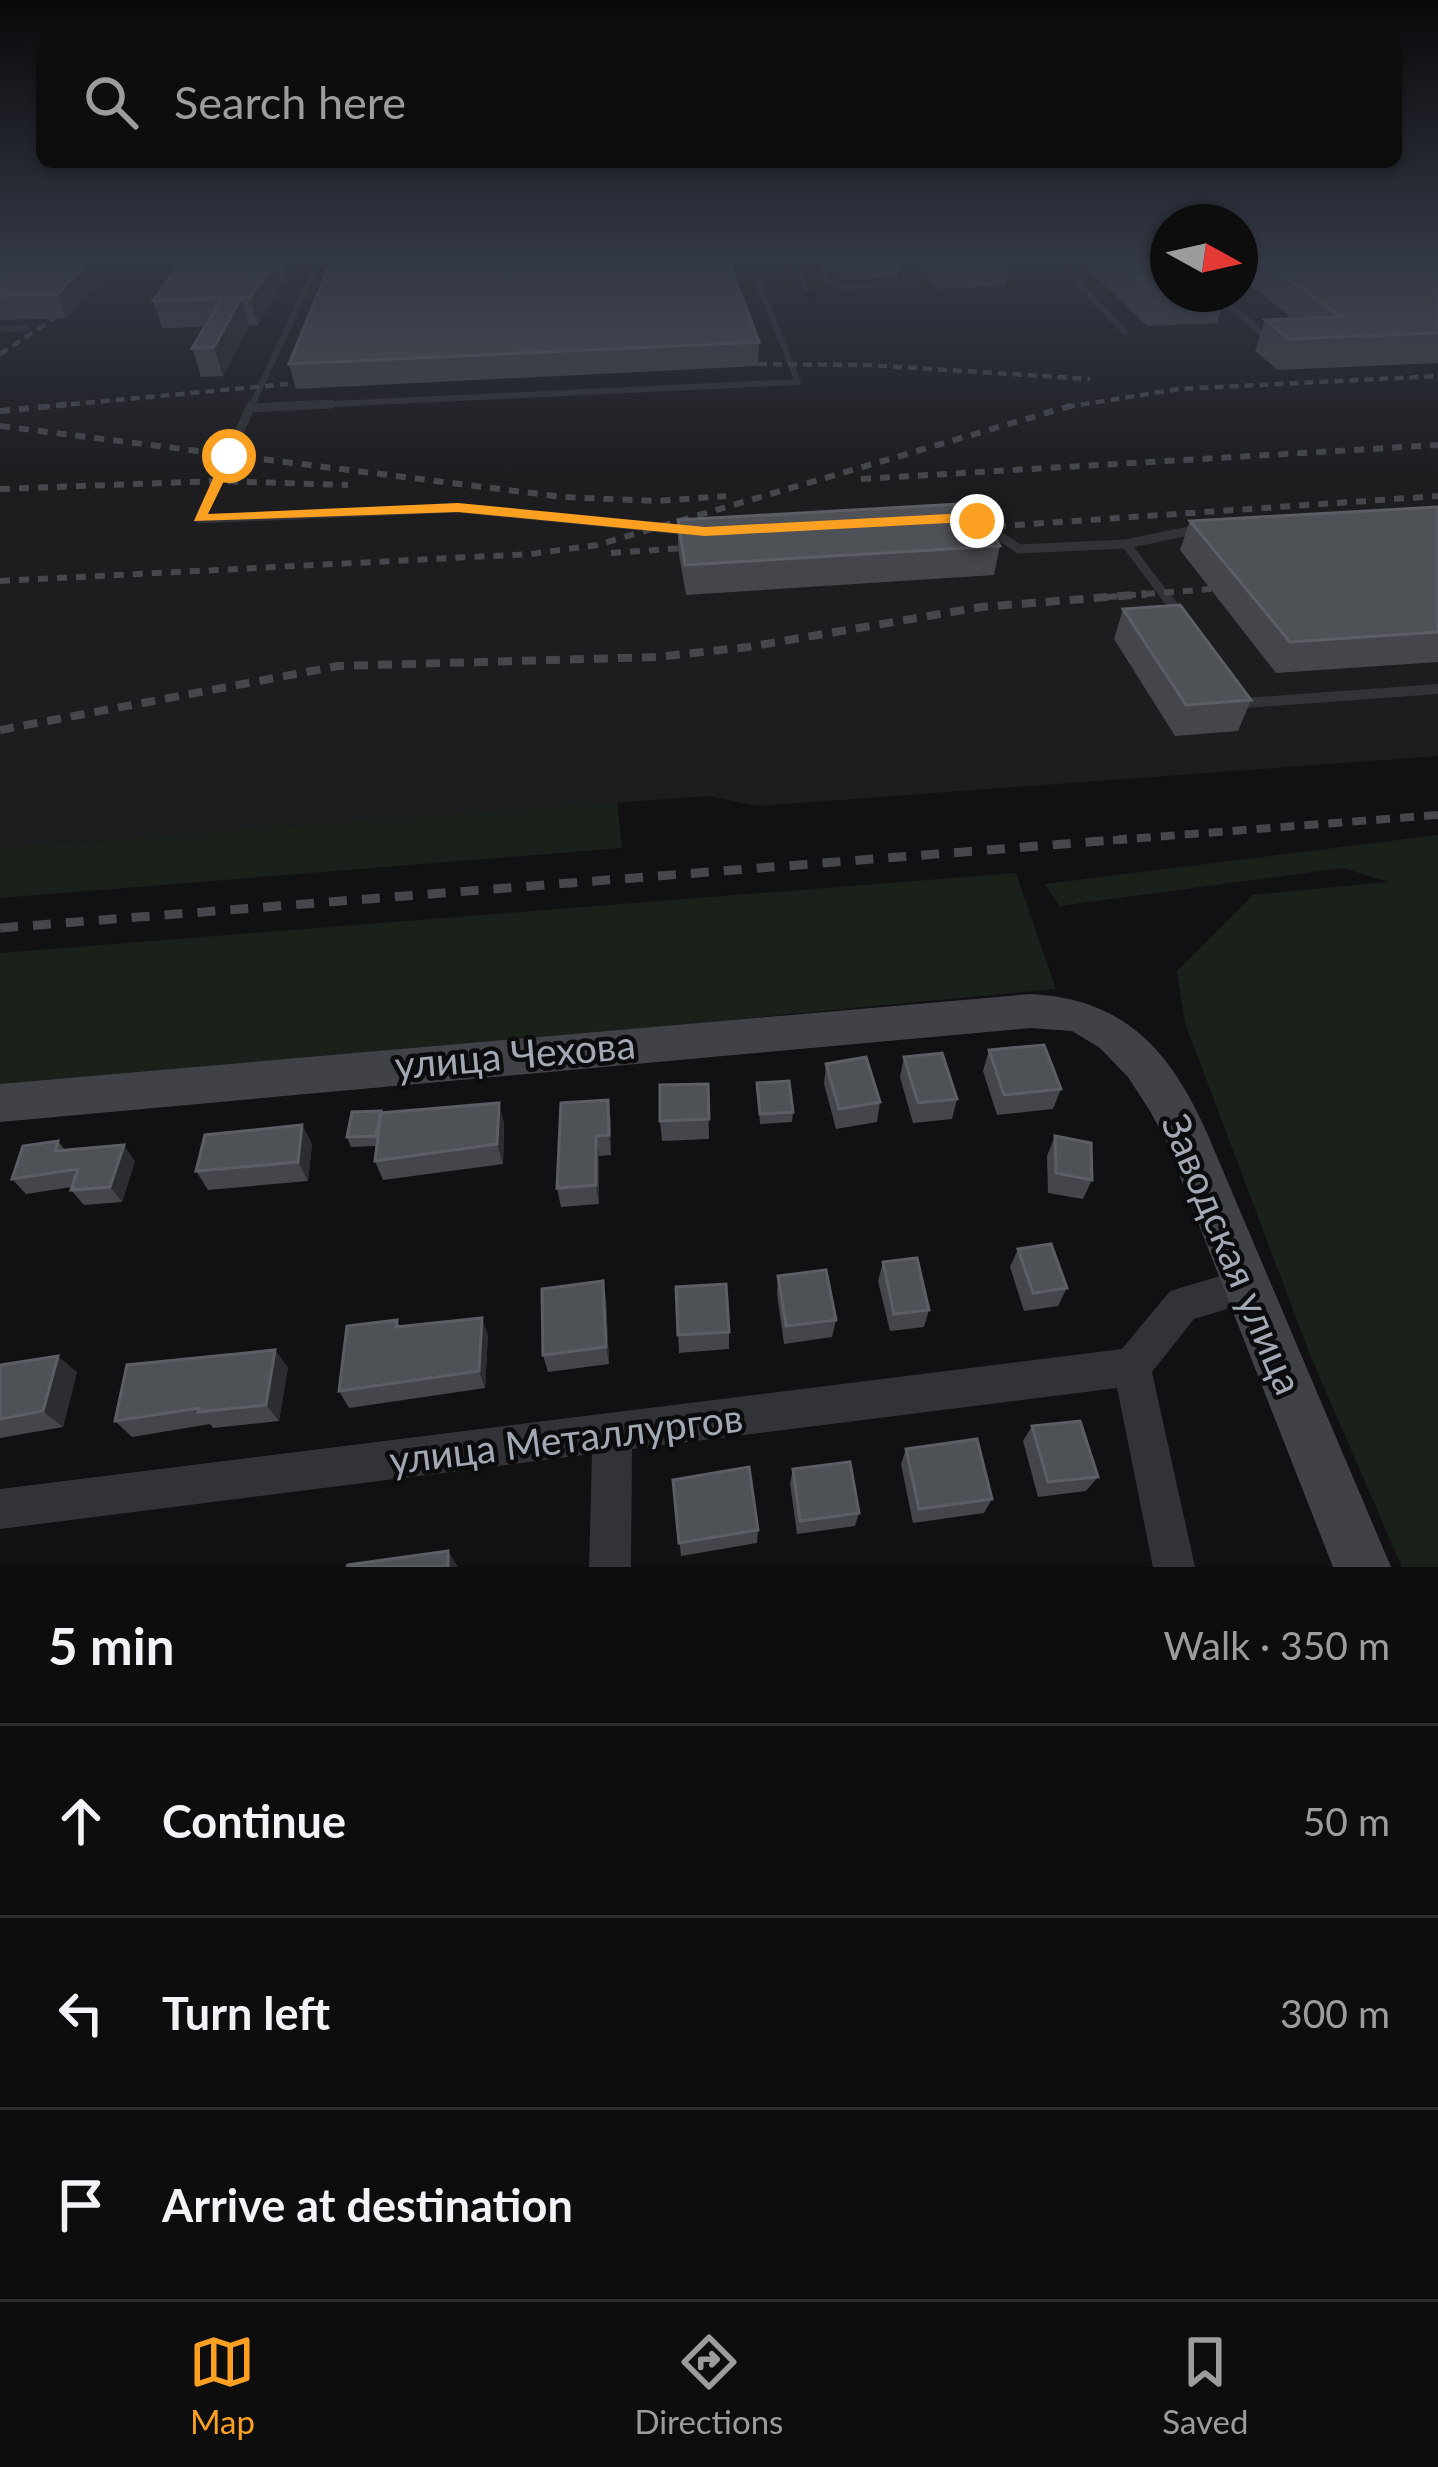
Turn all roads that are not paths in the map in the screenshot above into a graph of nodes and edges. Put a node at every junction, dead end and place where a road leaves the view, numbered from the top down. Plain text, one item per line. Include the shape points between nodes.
1 (286, 332) edge
2 (778, 332) edge
3 (250, 408) junction
4 (963, 520) edge
5 (1209, 527) edge
6 (705, 532) edge
7 (1126, 544) junction
8 (1191, 629) edge
9 (1232, 685) edge
10 (1438, 689) edge
11 (1031, 1011) joint
12 (0, 1103) edge
13 (1247, 1286) junction
14 (1132, 1367) junction
15 (612, 1434) junction
16 (0, 1509) edge
17 (610, 1567) edge
18 (1174, 1567) edge
19 (1362, 1567) edge

1 - 3 lane
2 - 3 lane via 798,382
3 - 6 lane via 199,518 458,508
4 - 7 lane via 1019,549
5 - 7 lane
7 - 8 lane
9 - 10 lane via 1246,703
11 - 12 street, улица Чехова
11 - 13 street, Заводская улица via 1079,1016 1126,1044 1185,1133
13 - 14 street via 1183,1304
13 - 19 street, Заводская улица
14 - 15 street, улица Металлургов
14 - 18 street
15 - 16 street, улица Металлургов
15 - 17 street

